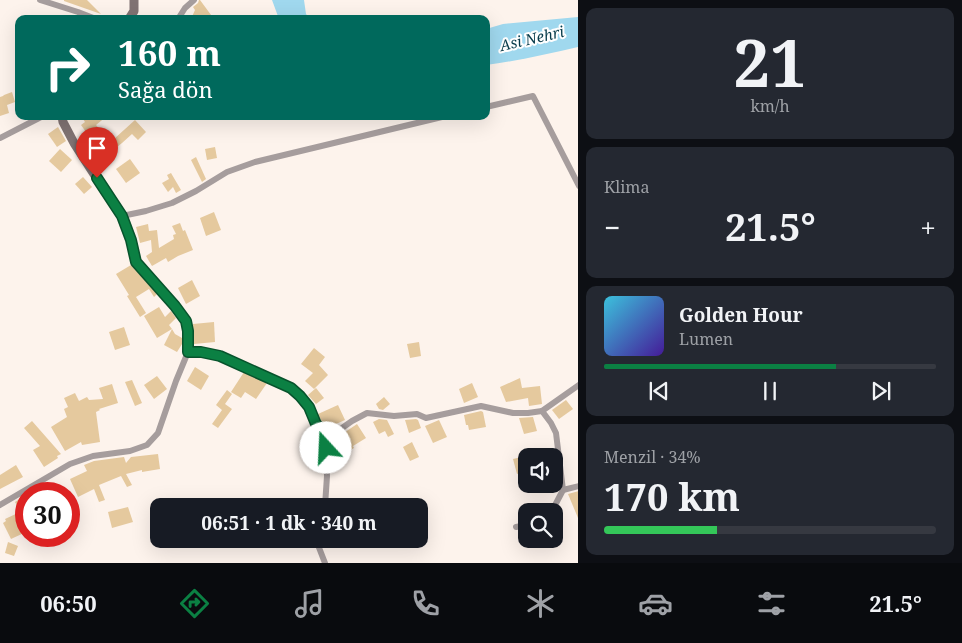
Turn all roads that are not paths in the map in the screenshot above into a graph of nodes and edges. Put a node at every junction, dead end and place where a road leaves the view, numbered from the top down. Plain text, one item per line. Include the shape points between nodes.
1 (40, 0) edge
2 (134, 0) edge
3 (194, 0) edge
4 (86, 15) edge
5 (132, 15) edge
6 (181, 15) edge
7 (490, 106) edge
8 (35, 120) edge
9 (63, 120) edge
10 (429, 120) edge
11 (0, 138) edge
12 (578, 186) edge
13 (122, 216) junction
14 (188, 352) junction
15 (578, 385) edge
16 (542, 411) junction
17 (326, 434) junction
18 (558, 448) edge
19 (578, 486) edge
20 (563, 490) edge
21 (326, 498) edge
22 (0, 505) edge
23 (319, 548) edge
24 (325, 563) edge

1 - 4 street
2 - 5 street
3 - 6 street
7 - 12 street via 533,96
8 - 11 street
9 - 13 street
10 - 13 street via 255,162 227,172 172,203
13 - 14 street via 136,262 186,321
14 - 17 street via 220,356 291,388 309,407 316,424
14 - 22 street via 158,433 147,445 70,464
15 - 16 street
16 - 17 street via 513,413 482,406 426,418 417,414 367,413 332,435
16 - 18 street via 556,433
17 - 21 street
19 - 20 street
23 - 24 street

